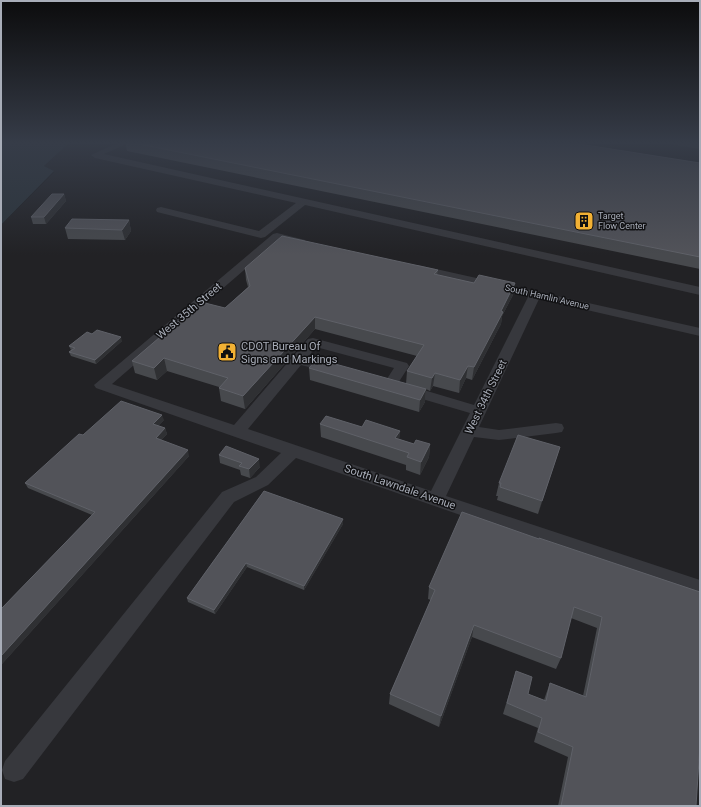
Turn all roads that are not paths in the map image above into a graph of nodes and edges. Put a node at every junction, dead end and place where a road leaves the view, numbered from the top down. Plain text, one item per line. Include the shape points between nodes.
1 (205, 180) edge
2 (304, 202) junction
3 (161, 210) dead end
4 (315, 245) edge
5 (406, 266) edge
6 (700, 291) edge
7 (535, 295) junction
8 (700, 332) edge
9 (298, 360) junction
10 (344, 373) edge
11 (374, 381) edge
12 (101, 385) joint
13 (390, 386) junction
14 (479, 411) junction
15 (556, 428) dead end
16 (469, 431) junction
17 (237, 432) junction
18 (293, 451) junction
19 (436, 499) junction
20 (700, 589) edge
21 (14, 770) dead end

1 - 2 street
2 - 3 street via 261,235
2 - 6 street
4 - 12 street, West 35th Street via 277,236
5 - 7 street, South Hamlin Avenue
7 - 8 street, South Hamlin Avenue
7 - 14 street, West 34th Street
9 - 10 street
9 - 13 street via 313,342 402,366
9 - 17 street
11 - 13 street
12 - 17 street, South Lawndale Avenue
13 - 14 street
14 - 16 street, West 34th Street
15 - 16 street via 499,435
16 - 19 street, West 34th Street
17 - 18 street, South Lawndale Avenue
18 - 19 street, South Lawndale Avenue
18 - 21 street via 262,481 228,497
19 - 20 street, South Lawndale Avenue

